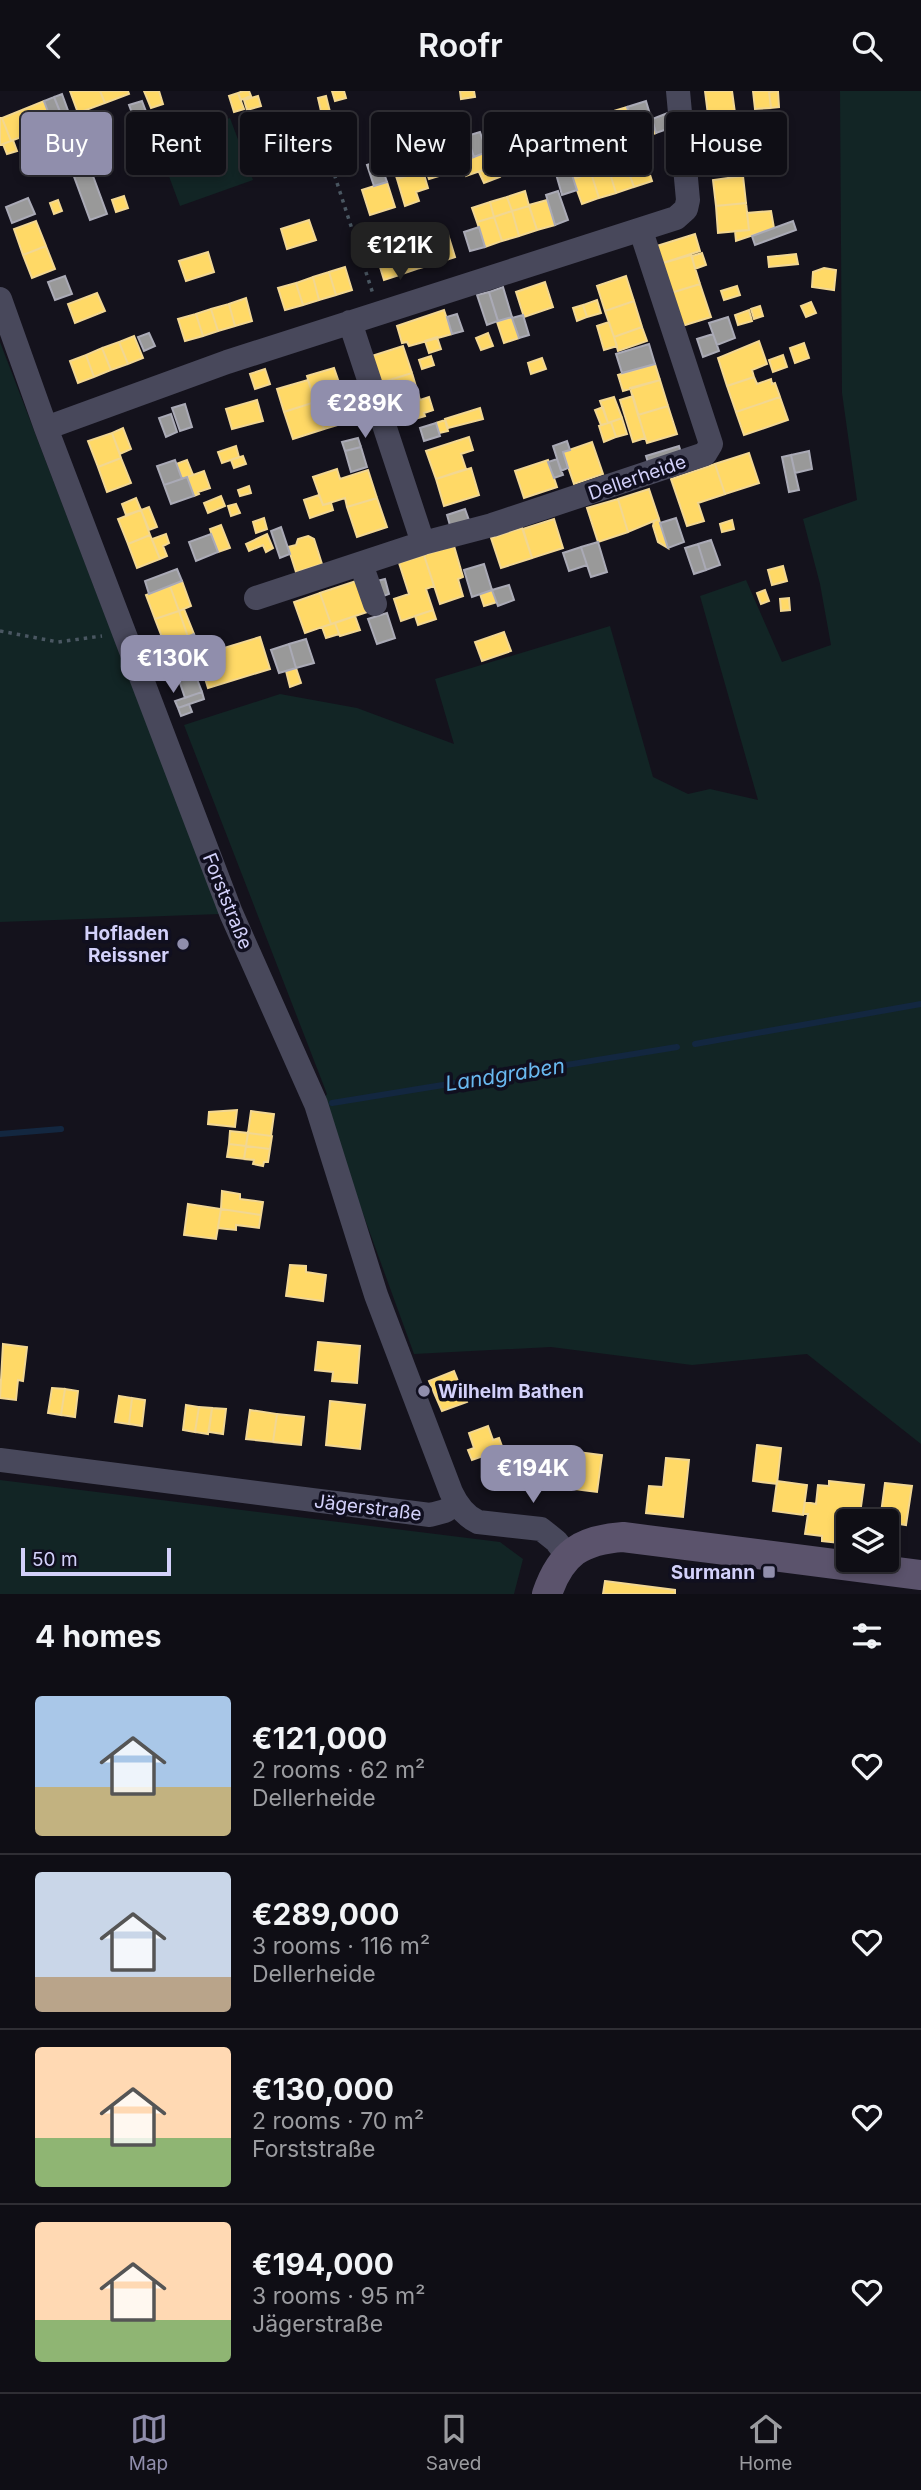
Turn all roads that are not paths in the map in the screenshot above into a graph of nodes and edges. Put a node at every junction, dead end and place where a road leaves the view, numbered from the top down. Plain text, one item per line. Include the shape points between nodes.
1 (678, 91) edge
2 (641, 231) junction
3 (0, 299) edge
4 (351, 322) junction
5 (46, 428) junction
6 (423, 543) junction
7 (361, 564) junction
8 (256, 598) dead end
9 (375, 604) dead end
10 (0, 1460) edge
11 (456, 1503) junction
12 (567, 1555) junction
13 (921, 1575) edge
14 (547, 1594) edge

1 - 2 street via 686,209 676,218
2 - 4 street
2 - 6 street, Dellerheide via 711,443 709,449 563,502
3 - 5 street, Forststraße
4 - 5 street
4 - 6 street
5 - 11 street, Forststraße via 231,913 316,1104 376,1296
6 - 7 street, Dellerheide
7 - 8 street, Dellerheide
7 - 9 street
10 - 11 street, Jägerstraße via 430,1515
11 - 12 street via 478,1522 541,1529
12 - 13 main road via 603,1538 623,1537
12 - 14 main road

